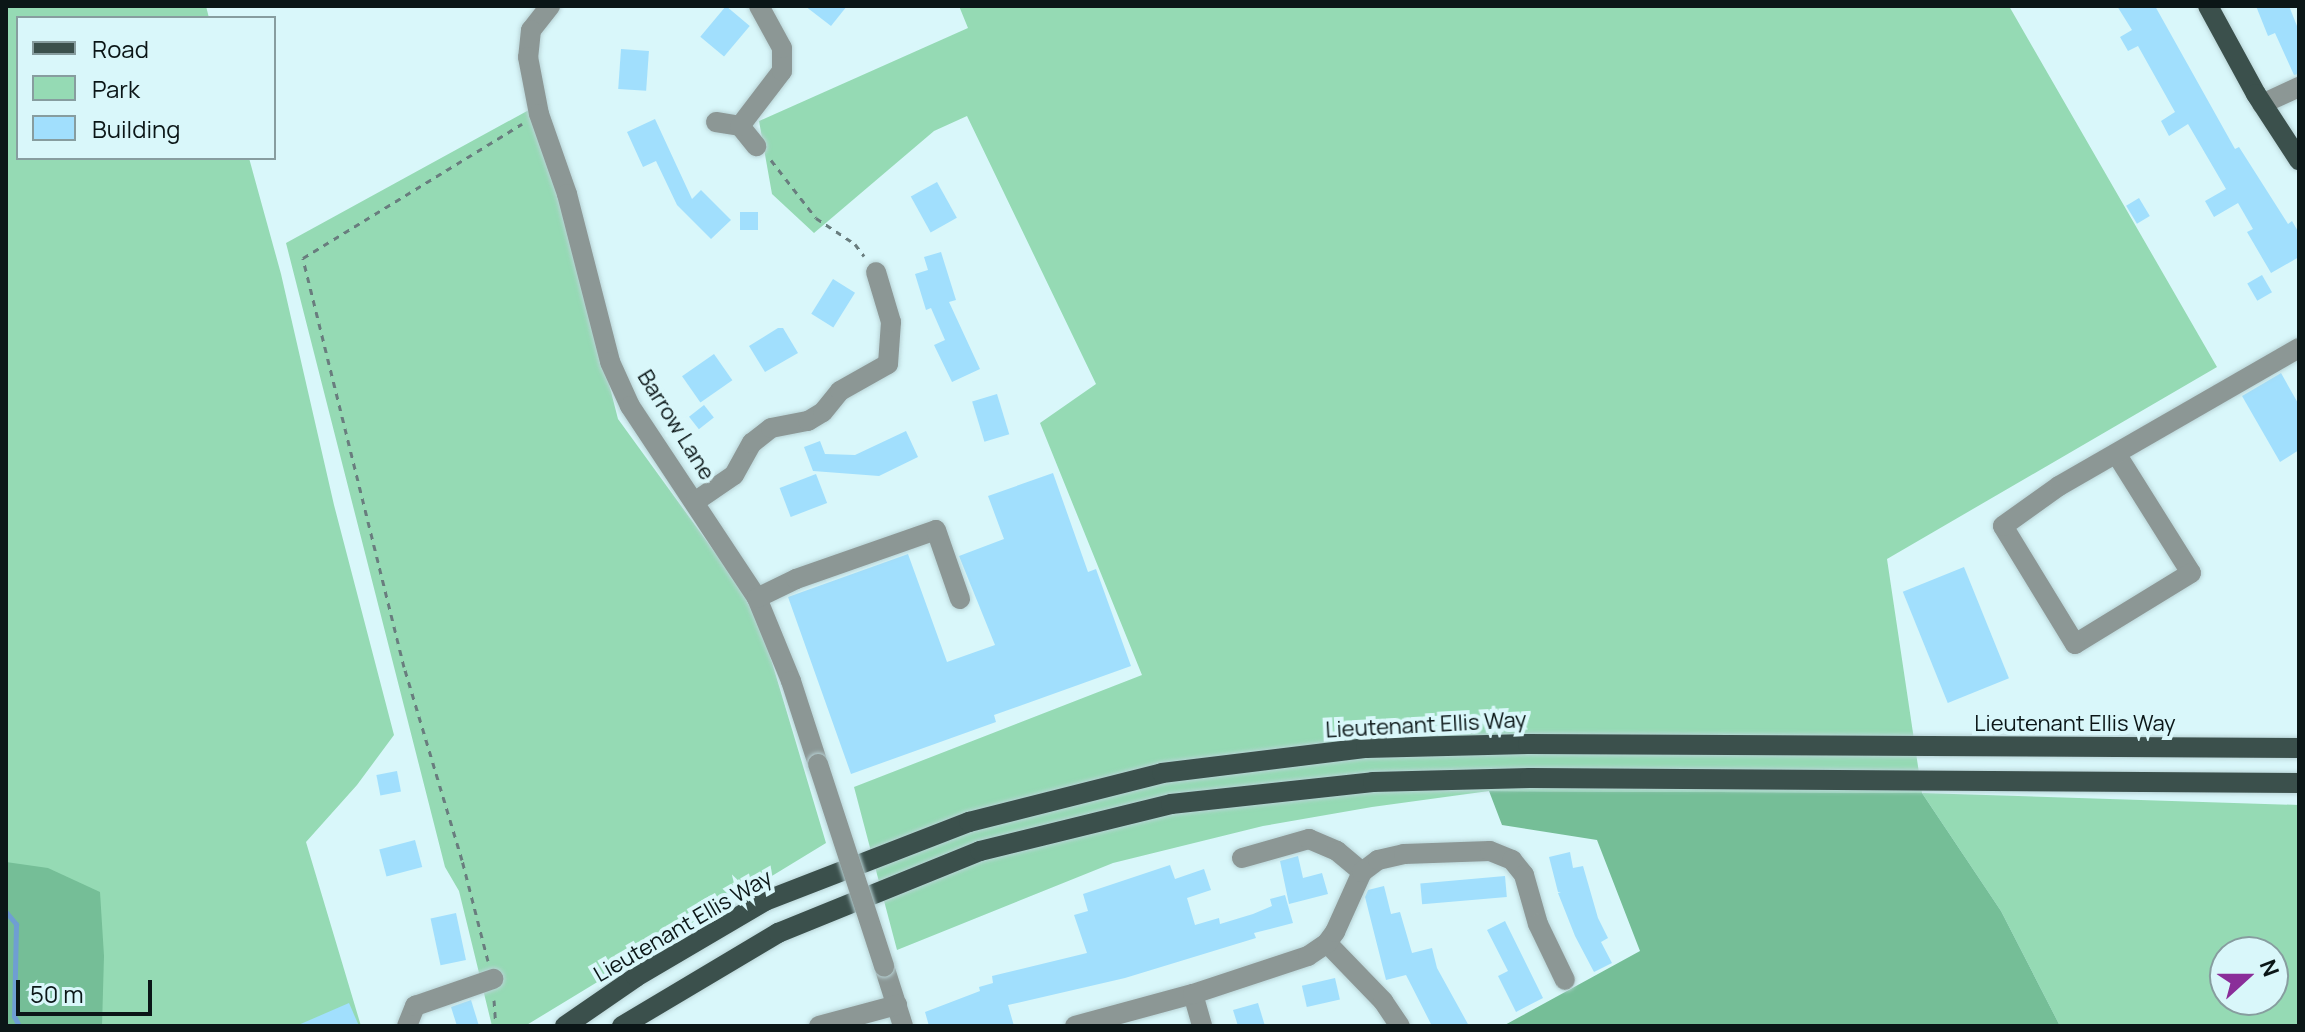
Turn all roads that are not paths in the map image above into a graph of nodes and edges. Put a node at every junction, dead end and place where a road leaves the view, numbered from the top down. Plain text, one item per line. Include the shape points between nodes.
1 (550, 6) edge
2 (759, 6) edge
3 (2208, 6) edge
4 (2299, 87) edge
5 (2262, 104) junction
6 (716, 122) dead end
7 (740, 126) junction
8 (756, 146) road end
9 (2299, 160) edge
10 (876, 272) road end
11 (2299, 348) edge
12 (2117, 455) junction
13 (696, 501) junction
14 (757, 598) junction
15 (960, 599) dead end
16 (2299, 748) edge
17 (2299, 783) edge
18 (1242, 858) dead end
19 (1362, 872) junction
20 (1327, 943) junction
21 (493, 979) road end
22 (1565, 980) dead end
23 (1193, 994) junction
24 (897, 1005) junction
25 (873, 1020) edge
26 (407, 1026) edge
27 (565, 1026) edge
28 (622, 1026) edge
29 (819, 1026) edge
30 (903, 1026) edge
31 (1075, 1026) edge
32 (1202, 1026) edge
33 (1400, 1026) edge

1 - 13 street, Barrow Lane via 531,30 528,57 539,114 567,194 610,362 630,406
2 - 7 street via 779,37 782,71
3 - 5 main road
4 - 5 street
5 - 9 main road
6 - 7 street
7 - 8 street
10 - 13 street via 891,322 888,364 840,391 808,421 771,428 752,443 734,475
11 - 12 street
12 - 12 street via 2059,486 2003,526 2075,644 2191,573
13 - 14 street, Barrow Lane
14 - 15 street via 936,530
14 - 24 street, Barrow Lane, bridge via 791,681
16 - 27 main road, Lieutenant Ellis Way via 1528,744 1366,748 1162,773 969,822 765,901
17 - 28 main road via 1530,778 1373,782 1171,804 980,851 778,933
18 - 19 street via 1309,839 1337,851
19 - 20 street
19 - 22 street via 1378,860 1404,854 1502,854 1524,875 1538,924
20 - 23 street via 1296,960
20 - 33 street
21 - 26 street via 415,1006
23 - 31 street
23 - 32 street
24 - 25 street
24 - 30 street, Barrow Lane
25 - 29 street

